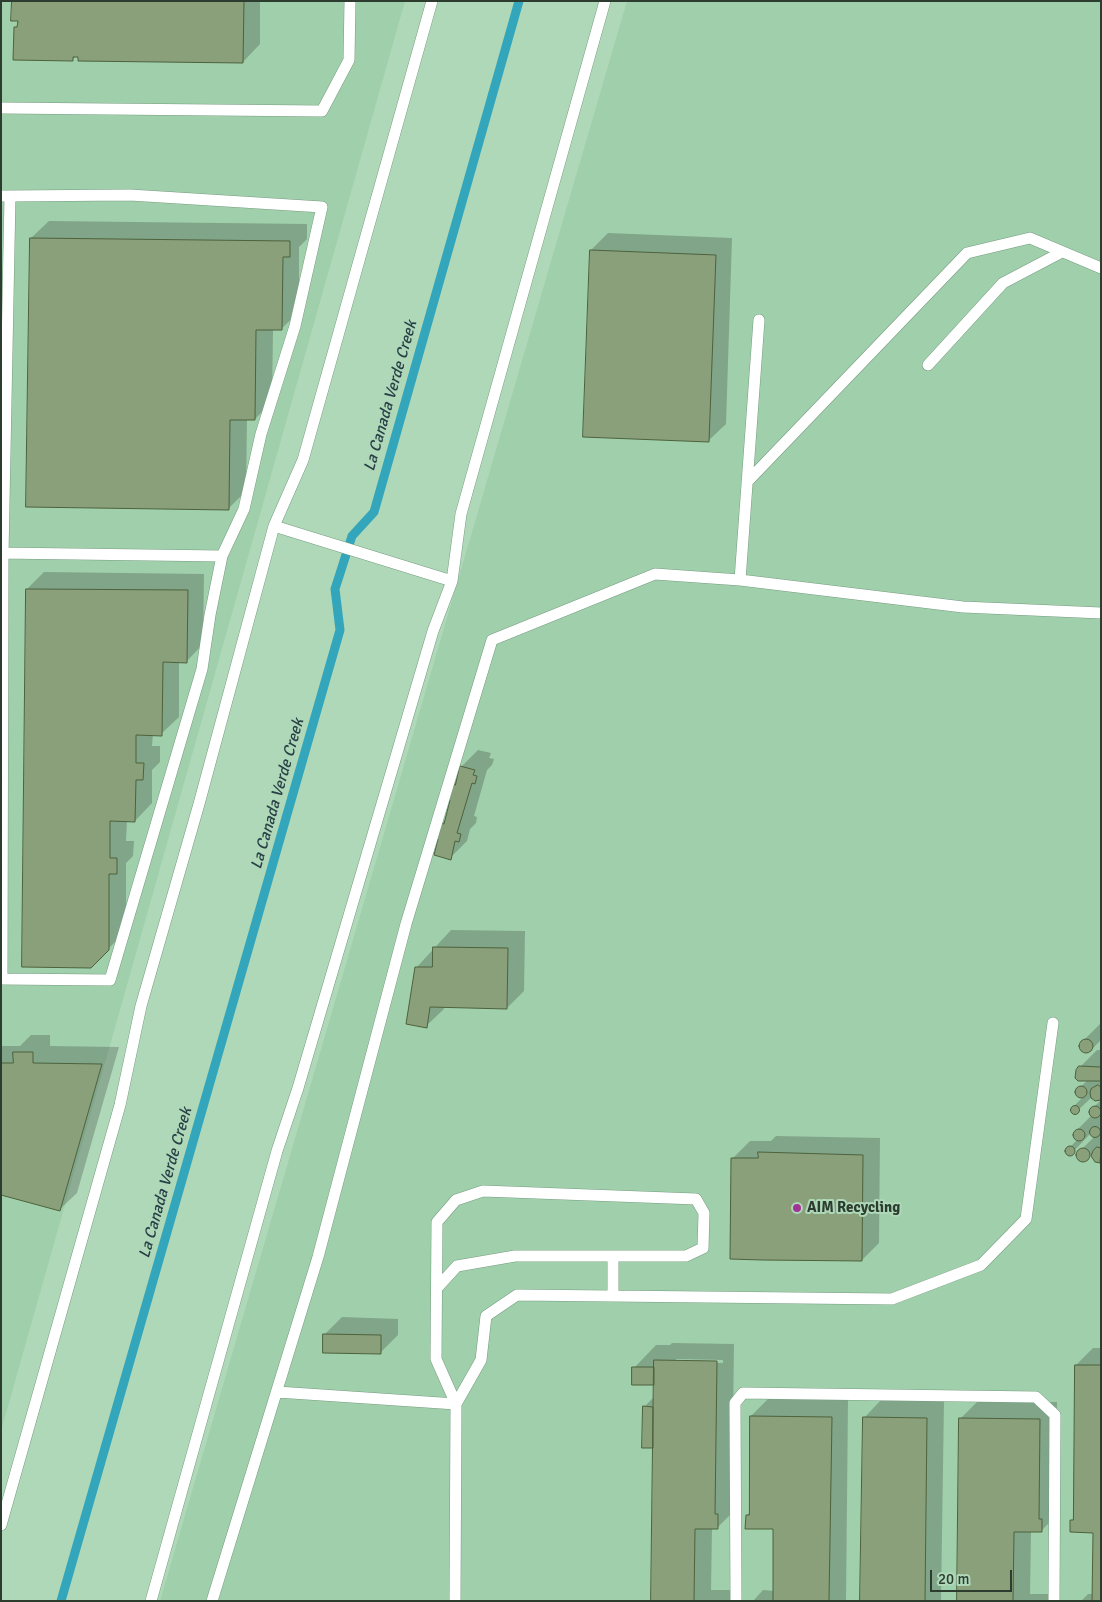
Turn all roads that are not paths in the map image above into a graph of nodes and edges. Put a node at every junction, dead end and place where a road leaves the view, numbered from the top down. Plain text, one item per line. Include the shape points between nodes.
1 (350, 1) edge
2 (432, 1) edge
3 (605, 1) edge
4 (1, 108) edge
5 (6, 196) edge
6 (1062, 252) junction
7 (1101, 268) edge
8 (759, 320) dead end
9 (928, 365) dead end
10 (747, 482) junction
11 (274, 526) junction
12 (2, 554) edge
13 (222, 556) junction
14 (740, 580) junction
15 (452, 581) junction
16 (1101, 613) edge
17 (1, 979) edge
18 (1054, 1023) dead end
19 (613, 1256) junction
20 (437, 1288) junction
21 (613, 1296) junction
22 (277, 1392) junction
23 (456, 1404) junction
24 (1, 1525) edge
25 (152, 1601) edge
26 (212, 1601) edge
27 (455, 1601) edge
28 (736, 1601) edge
29 (1054, 1601) edge

1 - 4 lane via 349,60 322,111
2 - 11 lane via 303,460
3 - 15 lane via 461,514
5 - 12 lane
5 - 13 lane via 130,195 322,207 296,326 261,434 244,509
6 - 7 lane
6 - 9 lane via 1003,283
6 - 10 lane via 1030,238 967,253
8 - 10 lane
10 - 14 lane
11 - 15 lane
11 - 24 lane via 141,1006 120,1105
12 - 13 lane
12 - 17 lane
13 - 17 lane via 202,669 110,980
14 - 16 lane via 964,607
14 - 22 lane via 655,574 492,640 406,924 318,1257
15 - 25 lane via 433,631 301,1078 276,1151
18 - 21 lane via 1026,1219 981,1265 892,1299
19 - 20 lane via 515,1256 457,1266
19 - 20 lane via 686,1256 703,1248 704,1213 696,1199 483,1191 456,1200 437,1222
19 - 21 lane
20 - 23 lane via 436,1359
21 - 23 lane via 517,1295 486,1316 481,1360
22 - 23 lane
22 - 26 lane
23 - 27 lane
28 - 29 lane via 735,1402 743,1393 1036,1397 1055,1414

